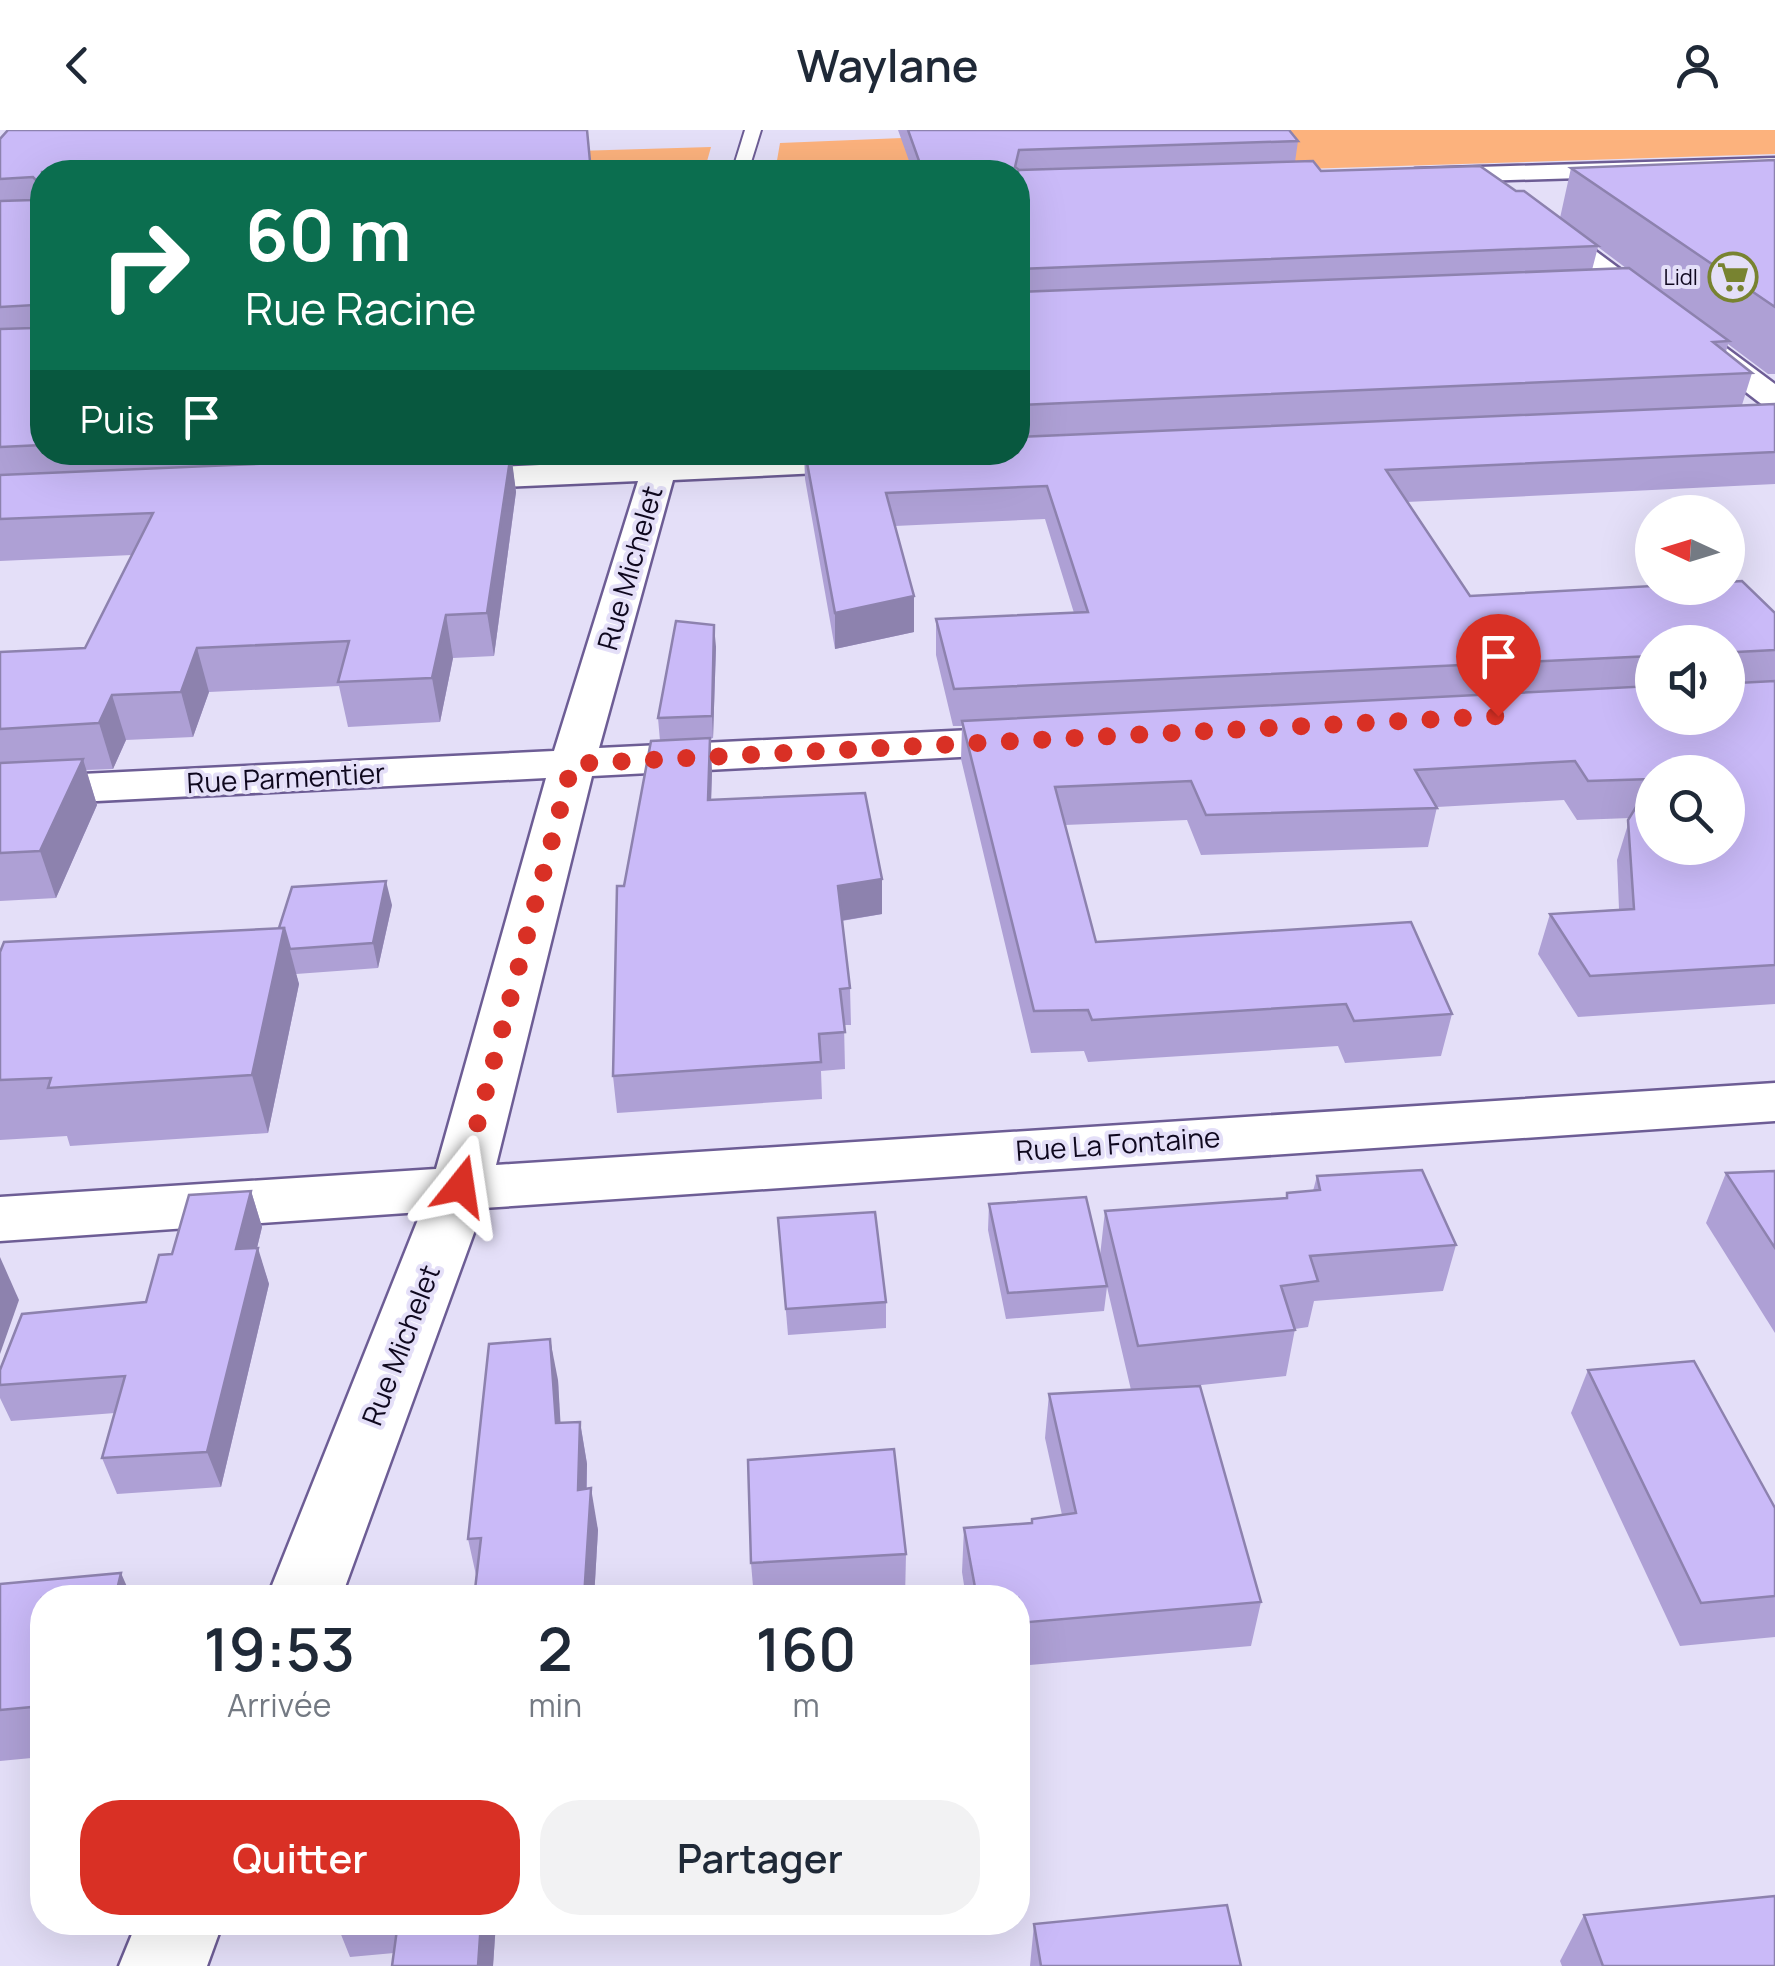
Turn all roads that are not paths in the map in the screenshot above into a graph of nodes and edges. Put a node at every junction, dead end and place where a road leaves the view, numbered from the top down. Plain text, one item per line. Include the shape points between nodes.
1 (753, 130) edge
2 (744, 160) edge
3 (1775, 165) edge
4 (1478, 174) junction
5 (1397, 177) edge
6 (1628, 288) junction
7 (1589, 290) edge
8 (1768, 414) edge
9 (614, 465) edge
10 (661, 465) edge
11 (411, 482) edge
12 (1083, 738) edge
13 (572, 764) junction
14 (0, 792) edge
15 (1775, 1102) edge
16 (461, 1186) junction
17 (0, 1218) edge
18 (309, 1585) edge
19 (175, 1935) edge
20 (163, 1966) edge

1 - 2 lane
3 - 4 street
4 - 5 street
4 - 6 street
6 - 7 street
6 - 8 street
9 - 11 street
10 - 13 street, Rue Michelet
12 - 13 street, Rue Parmentier
13 - 14 street, Rue Parmentier
13 - 16 street, Rue Michelet
15 - 16 street, Rue La Fontaine
16 - 17 street, Rue La Fontaine
16 - 18 street, Rue Michelet
19 - 20 street

